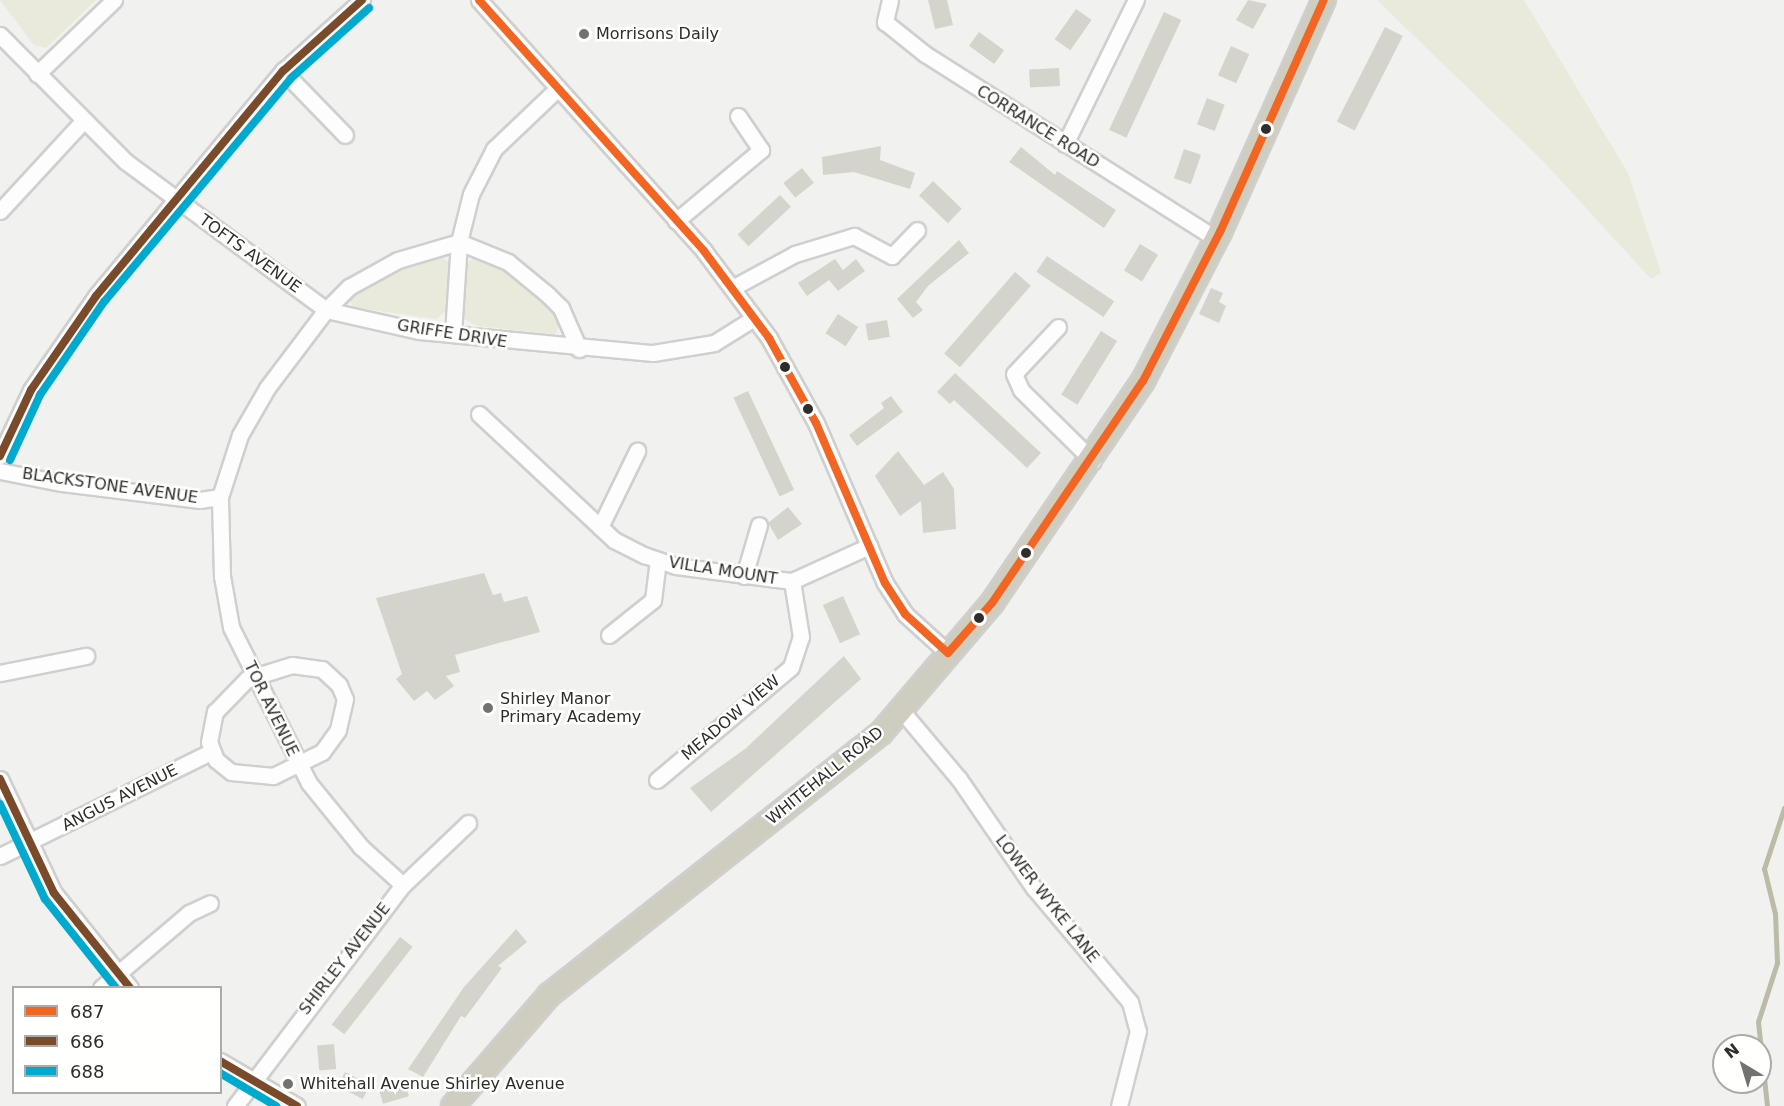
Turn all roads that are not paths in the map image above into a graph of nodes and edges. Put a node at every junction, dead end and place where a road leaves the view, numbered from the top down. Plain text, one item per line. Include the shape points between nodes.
1 (114, 0) edge
2 (362, 0) edge
3 (479, 0) edge
4 (890, 0) edge
5 (1136, 0) edge
6 (1324, 0) edge
7 (0, 35) edge
8 (283, 71) junction
9 (37, 74) junction
10 (557, 89) junction
11 (738, 116) dead end
12 (83, 121) junction
13 (345, 135) dead end
14 (1065, 144) junction
15 (173, 198) junction
16 (0, 211) edge
17 (676, 222) junction
18 (917, 230) dead end
19 (1216, 239) junction
20 (459, 242) junction
21 (732, 288) junction
22 (326, 310) junction
23 (754, 318) junction
24 (1058, 327) dead end
25 (453, 334) junction
26 (579, 349) junction
27 (479, 414) dead end
28 (637, 451) dead end
29 (0, 456) edge
30 (1093, 461) junction
31 (0, 471) edge
32 (220, 497) junction
33 (759, 525) dead end
34 (600, 527) junction
35 (869, 546) junction
36 (658, 560) junction
37 (744, 576) junction
38 (792, 581) junction
39 (609, 635) dead end
40 (948, 653) junction
41 (86, 656) dead end
42 (0, 673) edge
43 (254, 676) junction
44 (900, 710) junction
45 (212, 751) junction
46 (298, 764) junction
47 (0, 779) edge
48 (657, 780) dead end
49 (468, 823) dead end
50 (26, 843) junction
51 (0, 856) edge
52 (403, 885) junction
53 (210, 903) dead end
54 (115, 975) junction
55 (103, 986) edge
56 (129, 986) edge
57 (222, 1062) edge
58 (254, 1081) junction
59 (235, 1106) edge
60 (297, 1106) edge
61 (453, 1106) edge
62 (1119, 1106) edge

1 - 9 street
2 - 8 street
3 - 10 street
4 - 14 street, CORRANCE ROAD via 883,18 890,27
5 - 14 street
6 - 19 highway, WHITEHALL ROAD
7 - 9 street, TOFTS AVENUE
8 - 13 street
8 - 15 street
9 - 12 street, TOFTS AVENUE
10 - 17 street
10 - 20 street via 494,149 471,194
11 - 17 street via 761,150
12 - 15 street, TOFTS AVENUE
12 - 16 street
14 - 19 street, CORRANCE ROAD
15 - 22 street, TOFTS AVENUE
15 - 29 street via 60,346
17 - 21 street
18 - 21 street via 892,256 854,236 795,254
19 - 30 highway, WHITEHALL ROAD via 1143,381
20 - 22 street via 398,260 349,287
20 - 25 street
20 - 26 street via 508,262 548,294 561,308
21 - 23 street
22 - 25 street, GRIFFE DRIVE
22 - 32 street via 267,387 240,435
23 - 26 street, GRIFFE DRIVE via 714,343 653,353
23 - 35 street via 816,423
24 - 30 street via 1014,374 1021,390
25 - 26 street, GRIFFE DRIVE
27 - 34 street, VILLA MOUNT
28 - 34 street
30 - 40 highway, WHITEHALL ROAD via 992,603
31 - 32 street, BLACKSTONE AVENUE via 200,500
32 - 43 street, TOR AVENUE via 222,576 231,627
33 - 37 street
34 - 36 street, VILLA MOUNT via 624,547
35 - 38 street, VILLA MOUNT
35 - 40 street via 905,614
36 - 37 street, VILLA MOUNT
36 - 39 street via 653,600
37 - 38 street, VILLA MOUNT
38 - 48 street, MEADOW VIEW via 801,637 791,666
40 - 44 highway, WHITEHALL ROAD
41 - 42 street
43 - 45 street via 228,694 215,711
43 - 46 street, TOR AVENUE
43 - 46 street via 292,665 313,666 339,685 345,699 338,730 322,752
44 - 61 highway, WHITEHALL ROAD via 881,733 549,995
44 - 62 street, LOWER WYKE LANE via 960,779 1034,888 1130,1002 1138,1031
45 - 46 street via 231,772 273,776
45 - 50 street, ANGUS AVENUE
46 - 52 street, TOR AVENUE via 329,812
47 - 50 street
49 - 52 street, SHIRLEY AVENUE
50 - 51 street, ANGUS AVENUE
50 - 54 street via 67,913
52 - 58 street, SHIRLEY AVENUE
53 - 54 street via 189,913
54 - 55 street
54 - 56 street
57 - 58 street
58 - 59 street, SHIRLEY AVENUE
58 - 60 street

